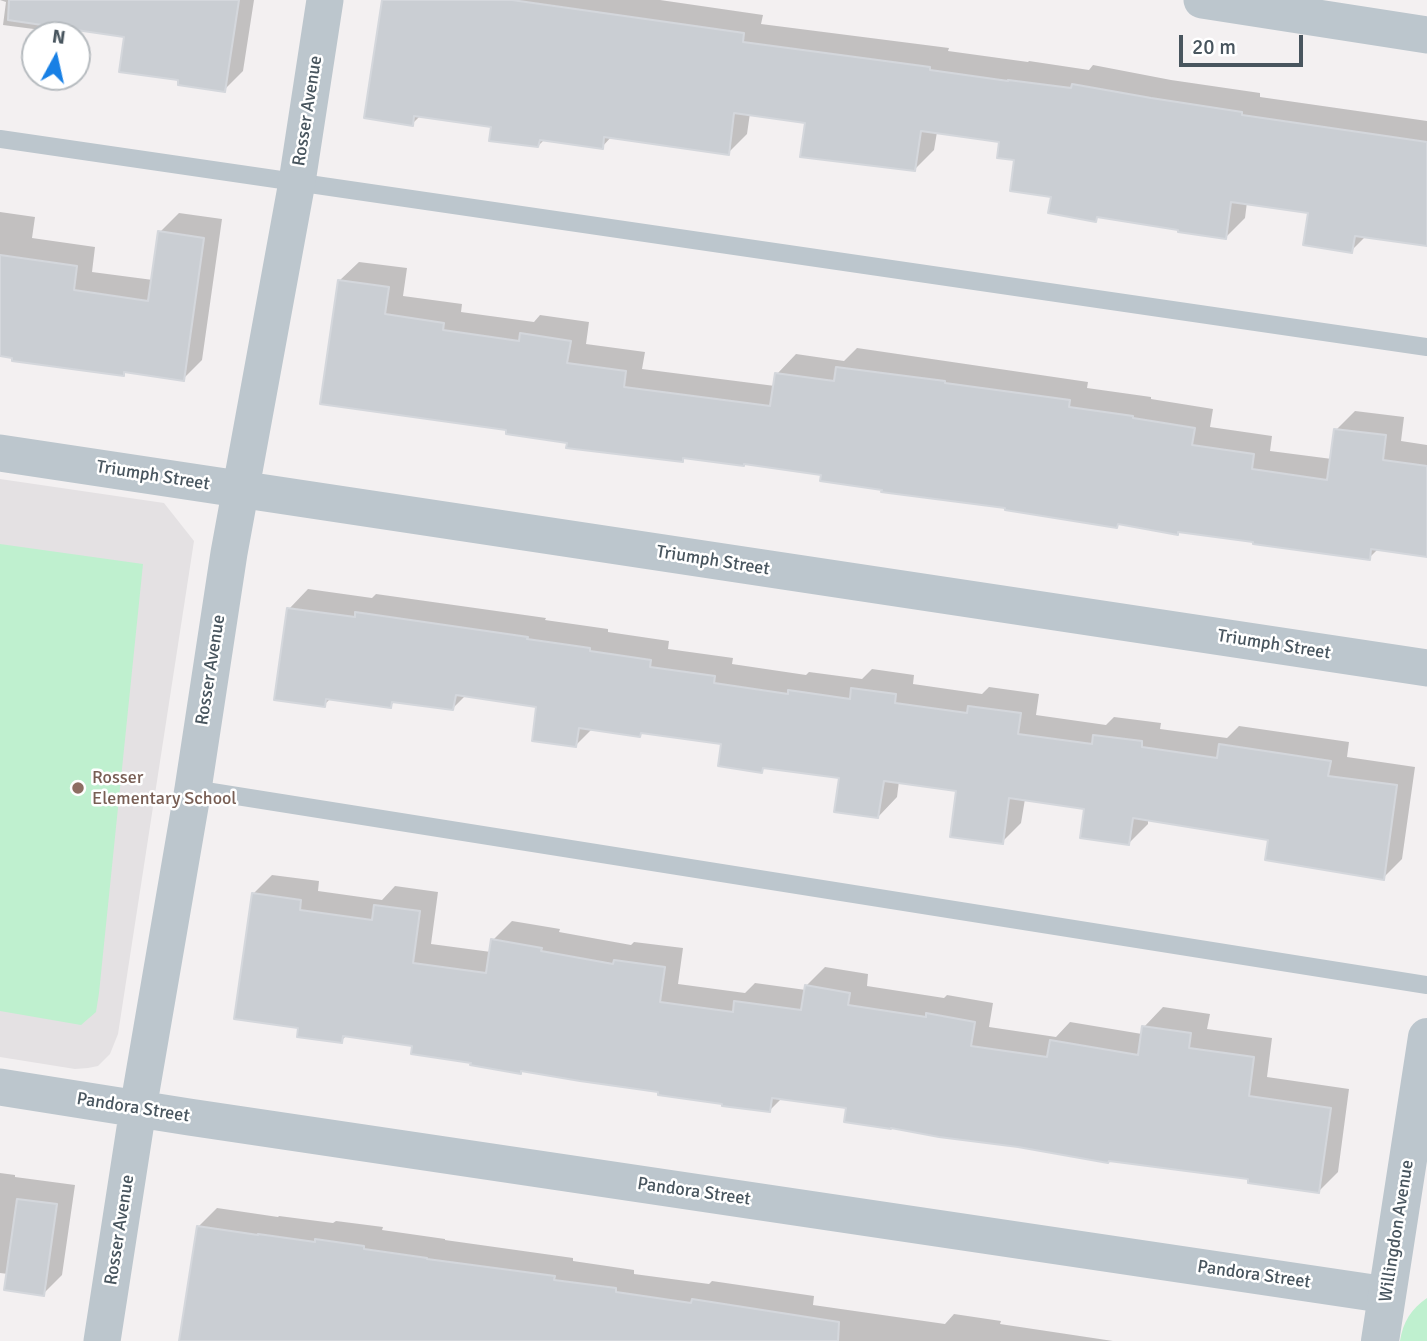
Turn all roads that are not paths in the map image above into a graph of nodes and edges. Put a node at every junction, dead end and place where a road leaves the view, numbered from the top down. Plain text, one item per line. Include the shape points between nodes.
1 (325, 0) edge
2 (1202, 0) edge
3 (1427, 35) edge
4 (0, 139) edge
5 (296, 182) junction
6 (1427, 347) edge
7 (0, 453) edge
8 (240, 490) junction
9 (1427, 668) edge
10 (193, 789) junction
11 (1427, 985) edge
12 (1427, 1037) edge
13 (0, 1087) edge
14 (138, 1109) junction
15 (1387, 1295) junction
16 (102, 1341) edge
17 (1380, 1341) edge

1 - 5 street, Rosser Avenue
2 - 3 street
4 - 5 lane
5 - 6 lane
5 - 8 street, Rosser Avenue
7 - 8 street, Triumph Street
8 - 9 street, Triumph Street
8 - 10 street, Rosser Avenue
10 - 11 lane
10 - 14 street, Rosser Avenue
12 - 15 street, Willingdon Avenue
13 - 14 street, Pandora Street
14 - 15 street, Pandora Street
14 - 16 street, Rosser Avenue
15 - 17 street, Willingdon Avenue

